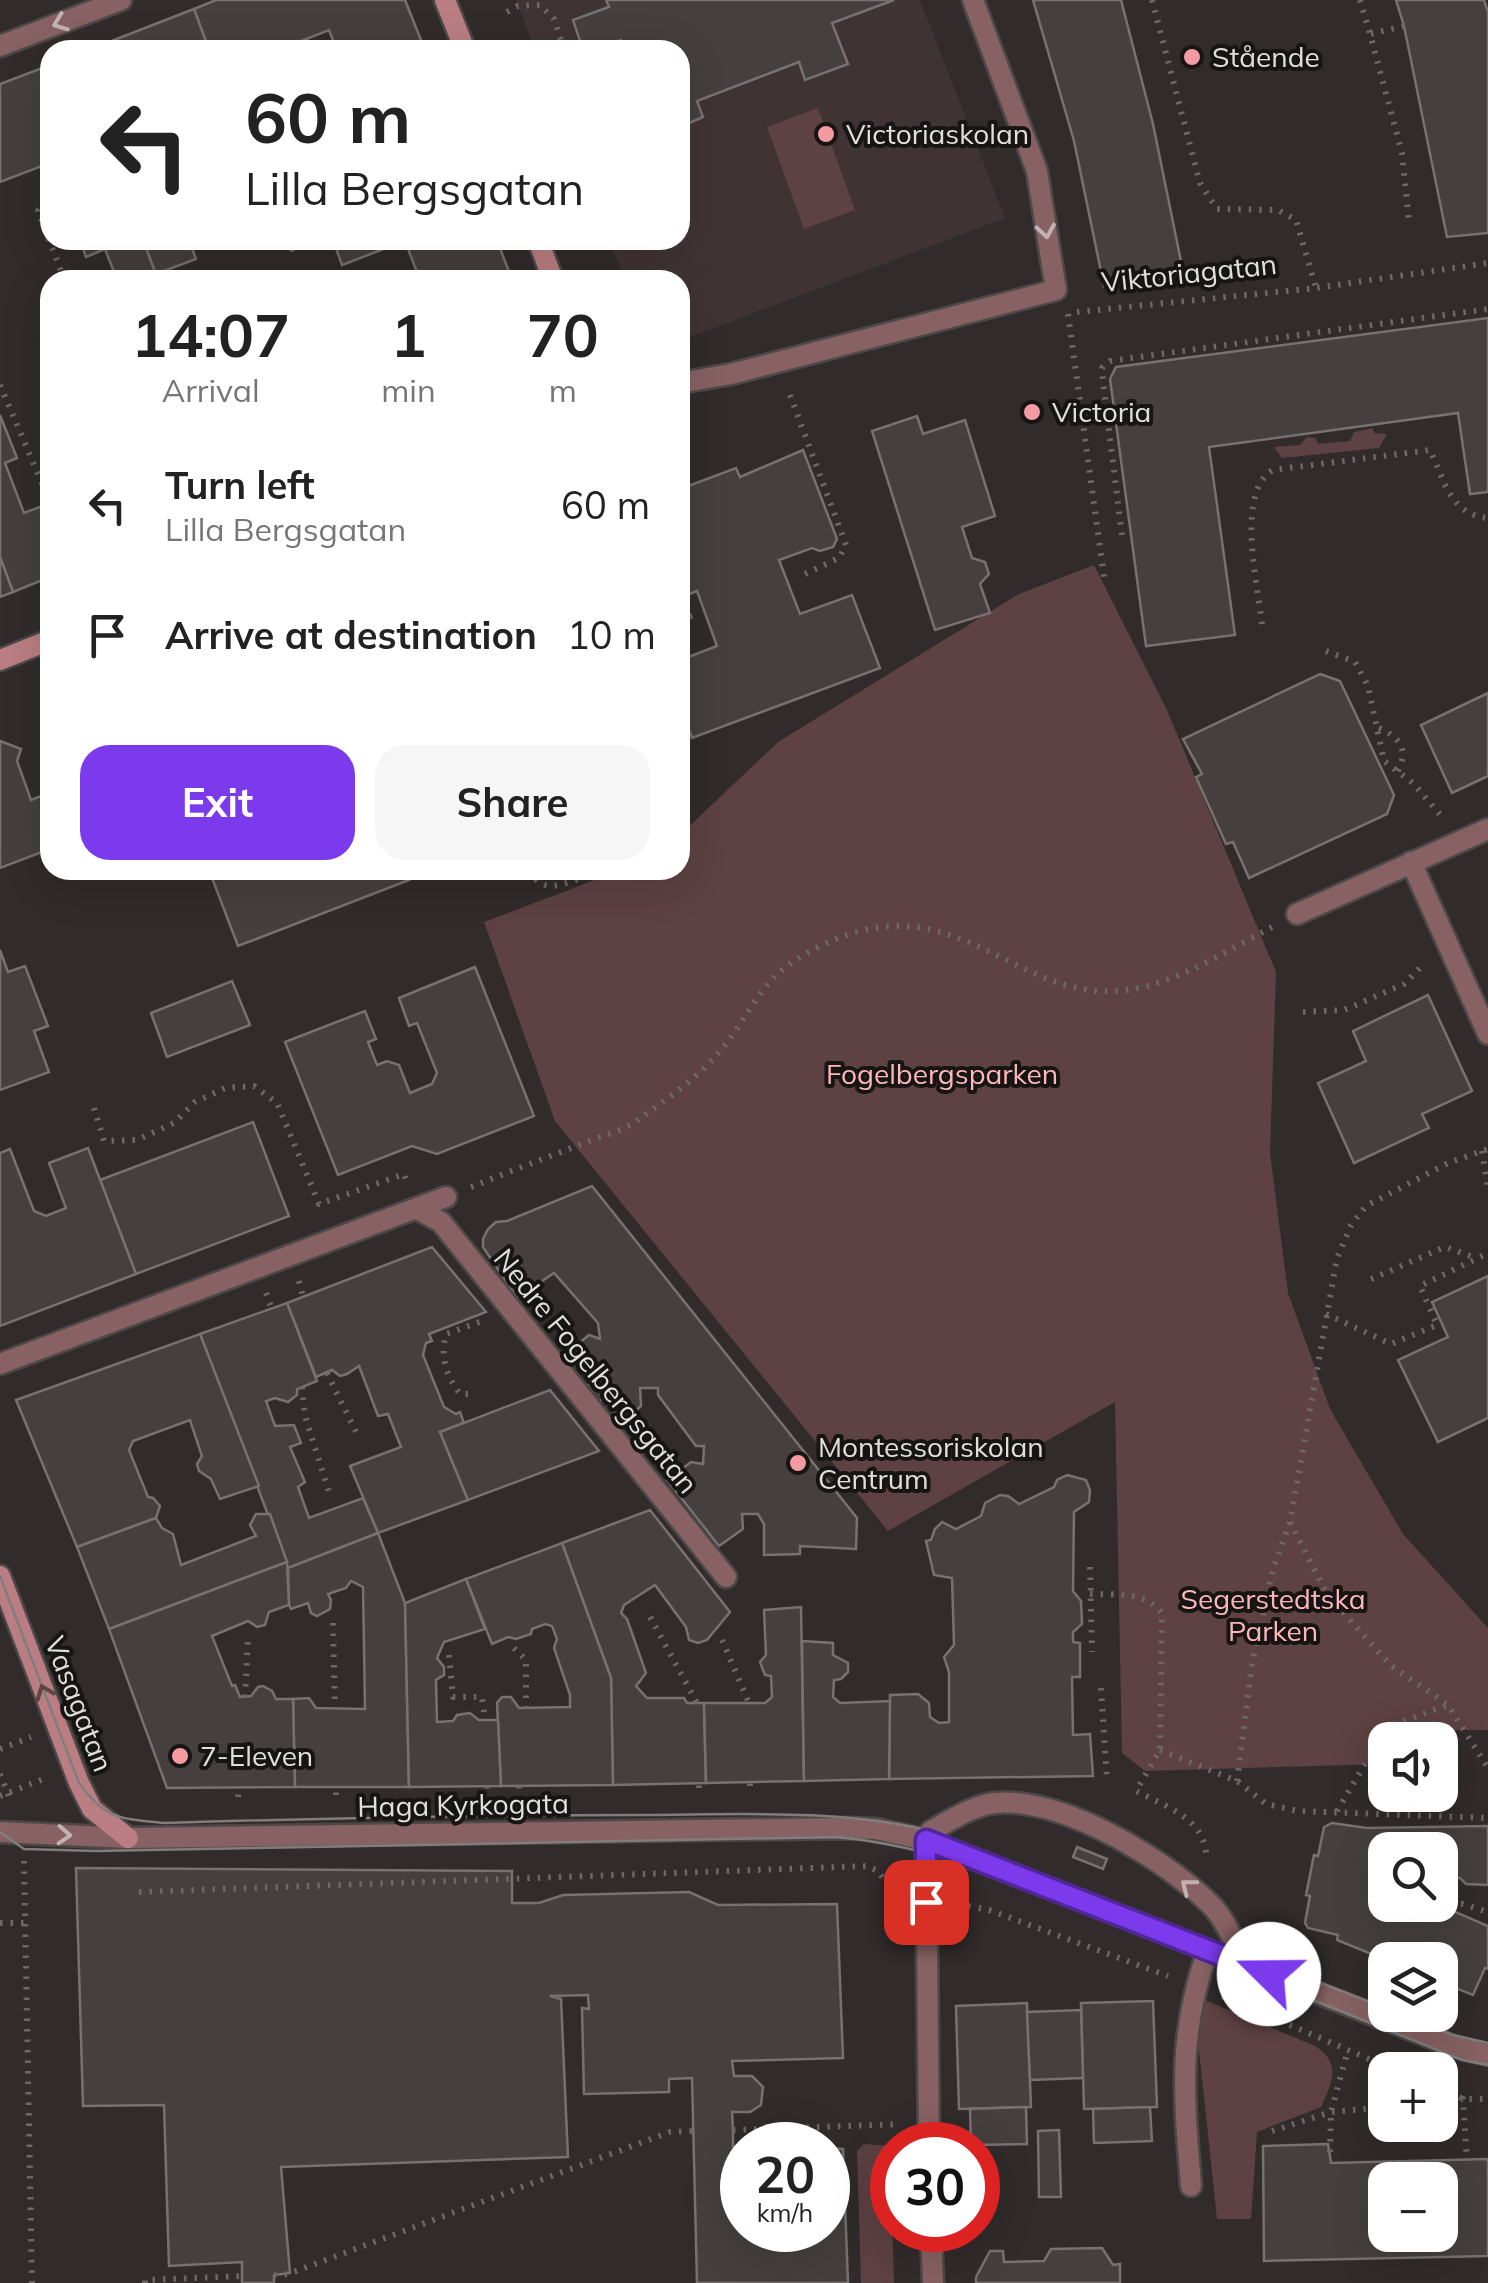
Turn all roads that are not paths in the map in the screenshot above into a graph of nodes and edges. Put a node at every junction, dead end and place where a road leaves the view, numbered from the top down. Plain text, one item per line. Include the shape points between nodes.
1 (121, 0) edge
2 (445, 0) edge
3 (973, 0) edge
4 (460, 40) edge
5 (0, 46) edge
6 (690, 381) edge
7 (40, 644) edge
8 (0, 660) edge
9 (1488, 829) edge
10 (1412, 862) junction
11 (1298, 914) road end
12 (1488, 1034) edge
13 (446, 1197) road end
14 (417, 1209) junction
15 (0, 1364) edge
16 (0, 1576) edge
17 (726, 1577) dead end
18 (0, 1832) edge
19 (128, 1838) junction
20 (926, 1840) junction
21 (1208, 1950) junction
22 (1244, 1964) junction
23 (1488, 2055) edge
24 (930, 2122) edge
25 (1191, 2186) dead end
26 (932, 2252) edge
27 (933, 2283) edge

1 -> 5 street
2 - 4 street
3 -> 6 street via 1037,171 1056,290
7 - 8 street
9 - 10 street
10 - 11 street
10 - 12 street
13 - 14 street
14 - 15 street
14 - 17 street, Nedre Fogelbergsgatan via 441,1222
19 -> 16 street, Vasagatan via 92,1809 79,1784
18 -> 19 street, Haga Kyrkogata
19 - 20 street, Haga Kyrkogata via 742,1828 876,1830
20 - 21 street, Haga Kyrkogata
22 -> 20 street via 1212,1905 1146,1853 1087,1823 1042,1808 994,1803 931,1831
20 - 24 street
21 - 22 street, Haga Kyrkogata
21 - 25 street via 1184,2051
22 - 23 street, Haga Kyrkogata
26 - 27 street

